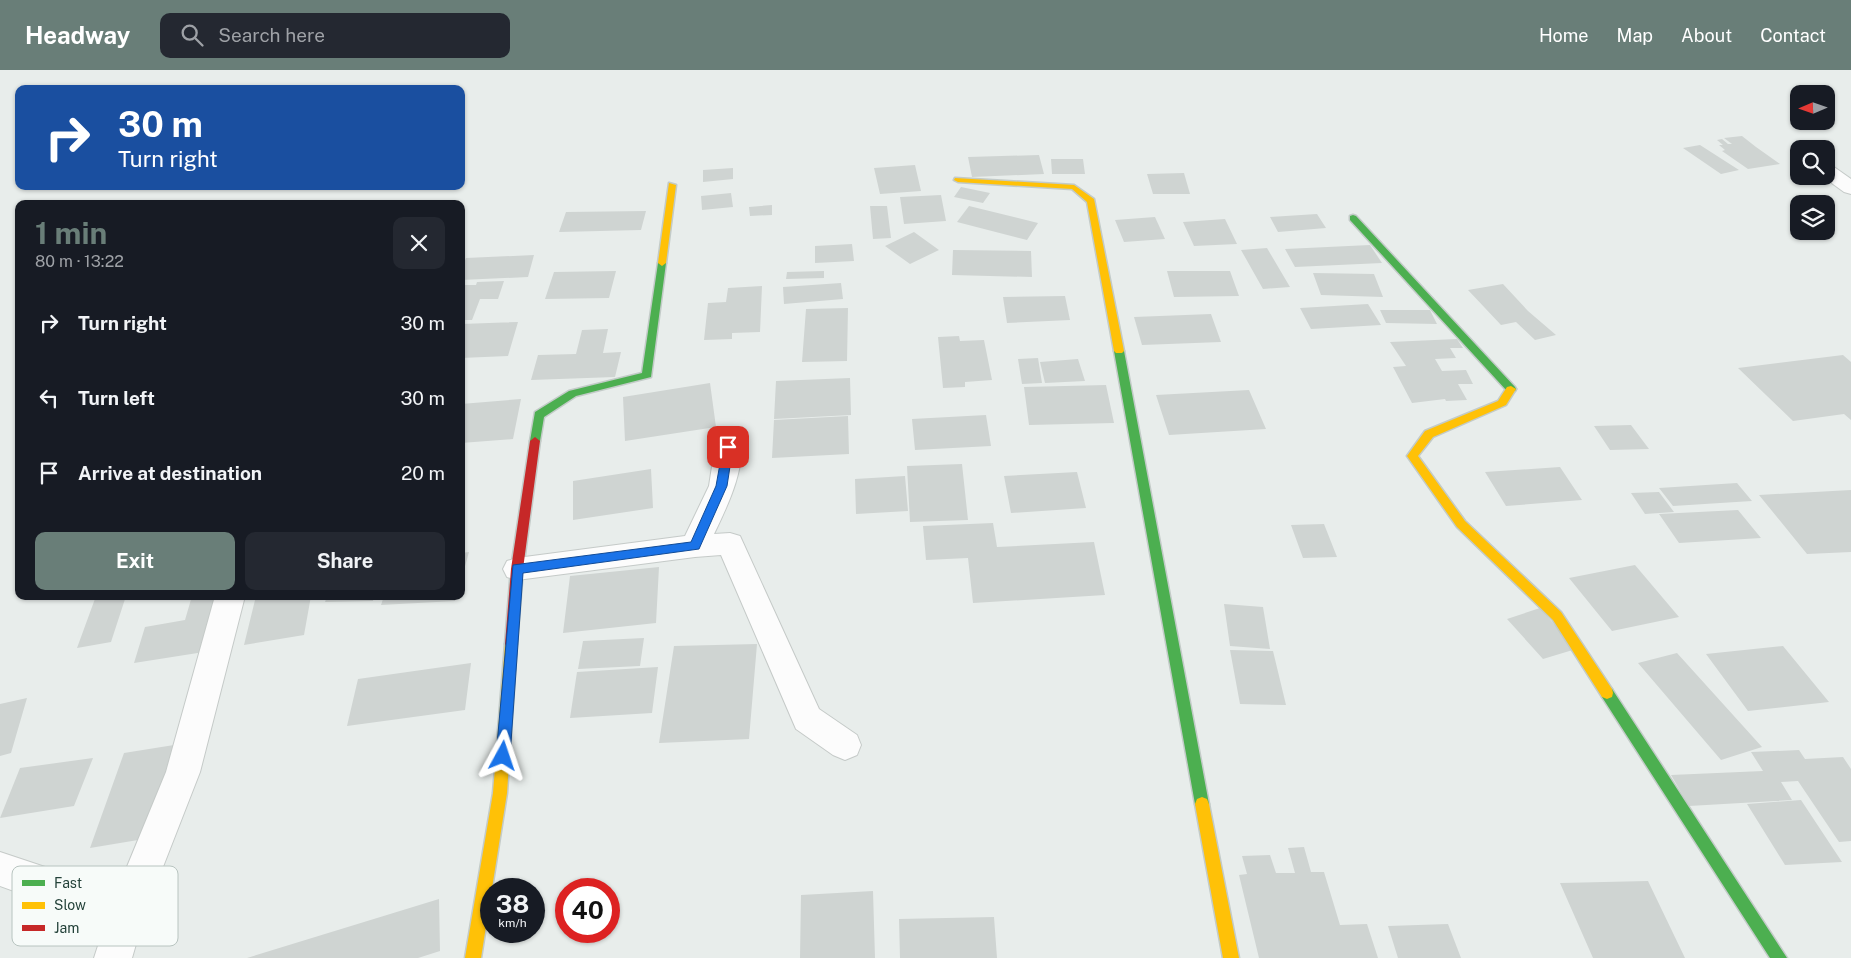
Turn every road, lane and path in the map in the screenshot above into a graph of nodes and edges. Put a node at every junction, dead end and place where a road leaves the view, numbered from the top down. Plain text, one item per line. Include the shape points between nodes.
1 (1835, 177) edge
2 (958, 180) dead end
3 (672, 186) dead end
4 (1851, 188) edge
5 (1353, 218) dead end
6 (728, 447) dead end
7 (695, 546) junction
8 (517, 569) junction
9 (229, 600) edge
10 (845, 745) dead end
11 (145, 866) edge
12 (0, 868) edge
13 (12, 872) edge
14 (473, 958) edge
15 (1231, 958) edge
16 (1780, 958) edge

1 - 4 street
2 - 15 street via 1074,186 1091,201
3 - 8 street via 647,374 573,393 539,415
5 - 16 street via 1512,388 1502,403 1429,434 1412,456 1461,524 1557,616
6 - 7 street via 722,486
7 - 8 street
7 - 10 street via 730,544 807,719
8 - 14 street via 500,793
9 - 11 street via 182,772
12 - 13 street

